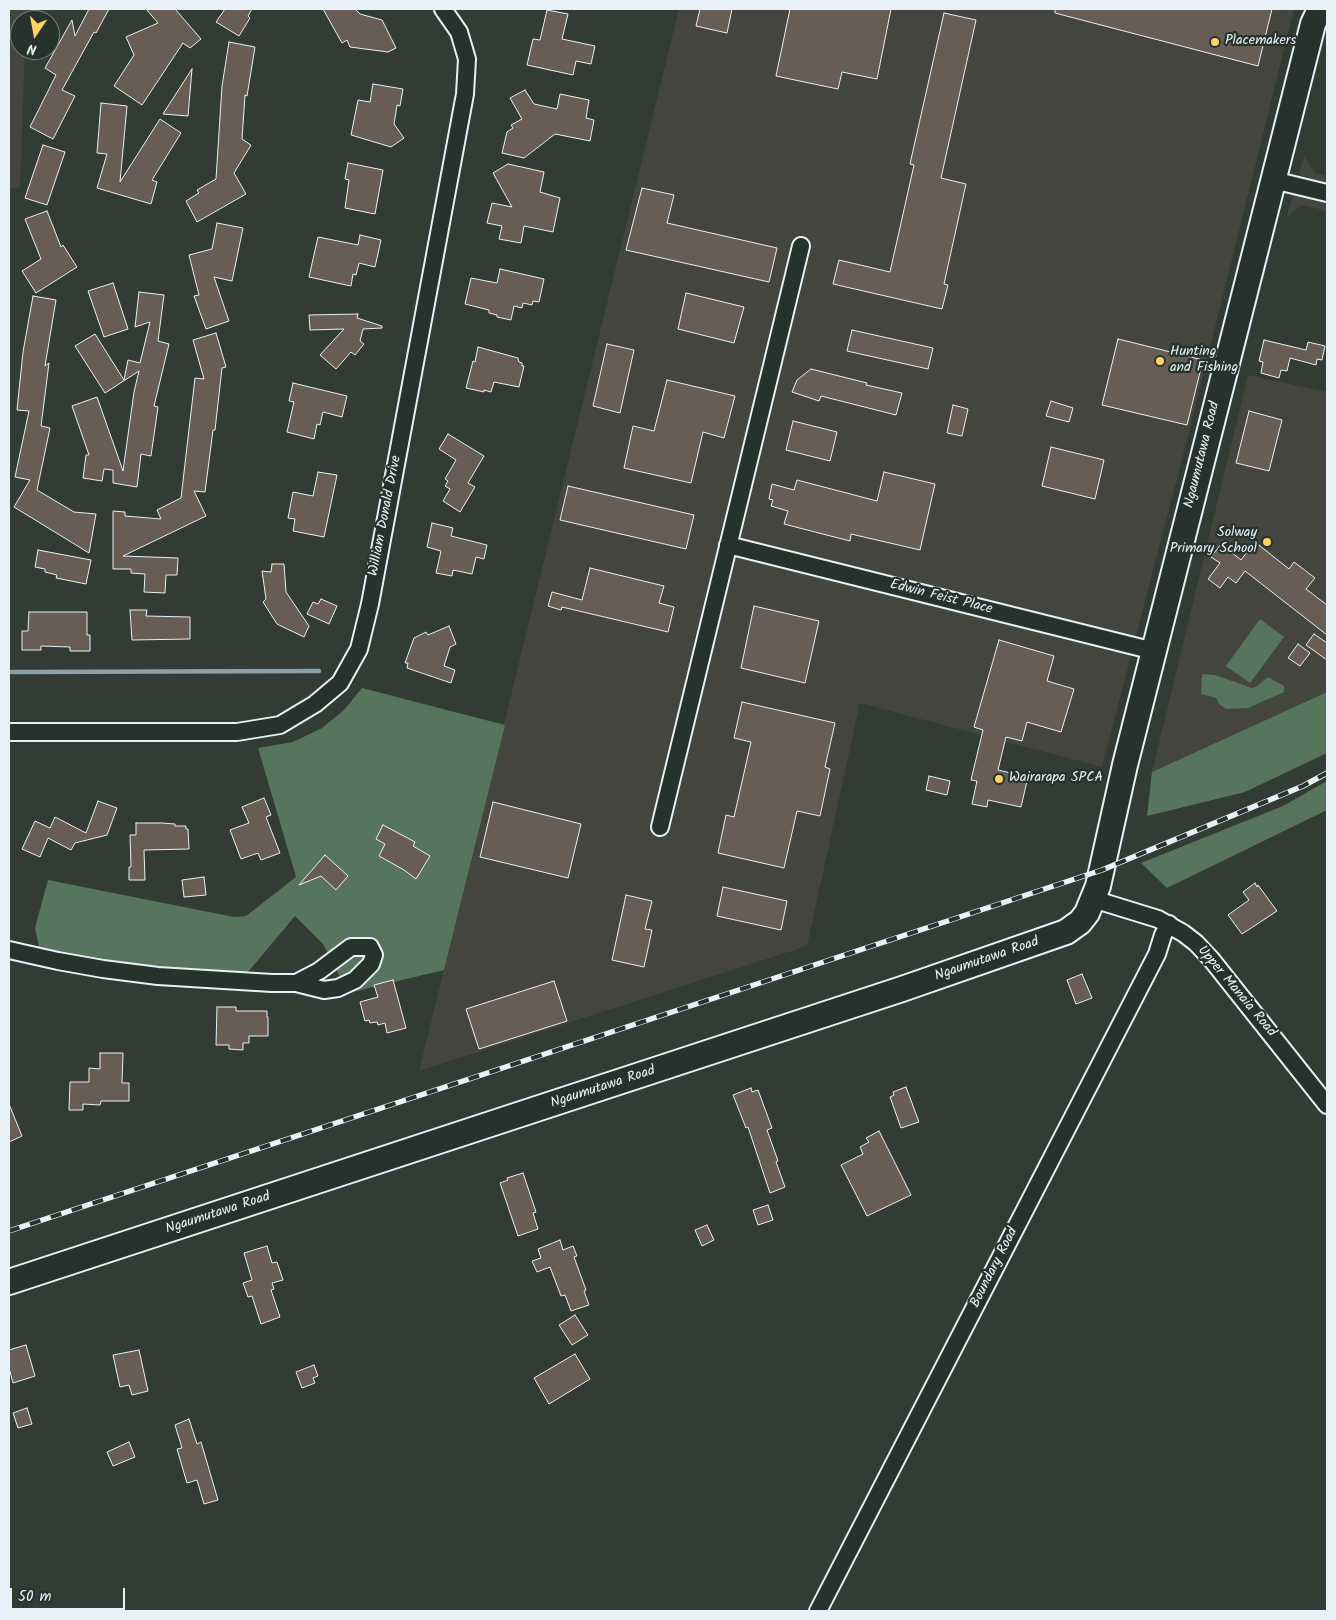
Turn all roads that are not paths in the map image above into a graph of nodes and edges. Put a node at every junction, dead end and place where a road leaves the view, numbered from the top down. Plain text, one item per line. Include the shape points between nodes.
1 (442, 9) edge
2 (1314, 14) edge
3 (1273, 180) junction
4 (1327, 194) edge
5 (801, 246) dead end
6 (728, 545) junction
7 (1154, 651) junction
8 (9, 732) edge
9 (660, 827) dead end
10 (1094, 899) junction
11 (1169, 924) junction
12 (9, 950) edge
13 (296, 983) dead end
14 (1327, 1104) edge
15 (9, 1282) edge
16 (818, 1611) edge

1 - 8 street, William Donald Drive via 459,32 467,59 465,94 370,604 359,649 340,683 315,704 280,725 237,732
2 - 3 main road, Ngaumutawa Road
3 - 4 street
3 - 7 main road, Ngaumutawa Road
5 - 6 street
6 - 7 street, Edwin Feist Place
6 - 9 street
7 - 10 main road, Ngaumutawa Road
10 - 11 street, Upper Manaia Road
10 - 15 main road, Ngaumutawa Road via 1080,922 1048,939
11 - 14 street, Upper Manaia Road via 1196,943 1211,959
11 - 16 street, Boundary Road via 1157,954
12 - 13 street via 103,969 158,976

